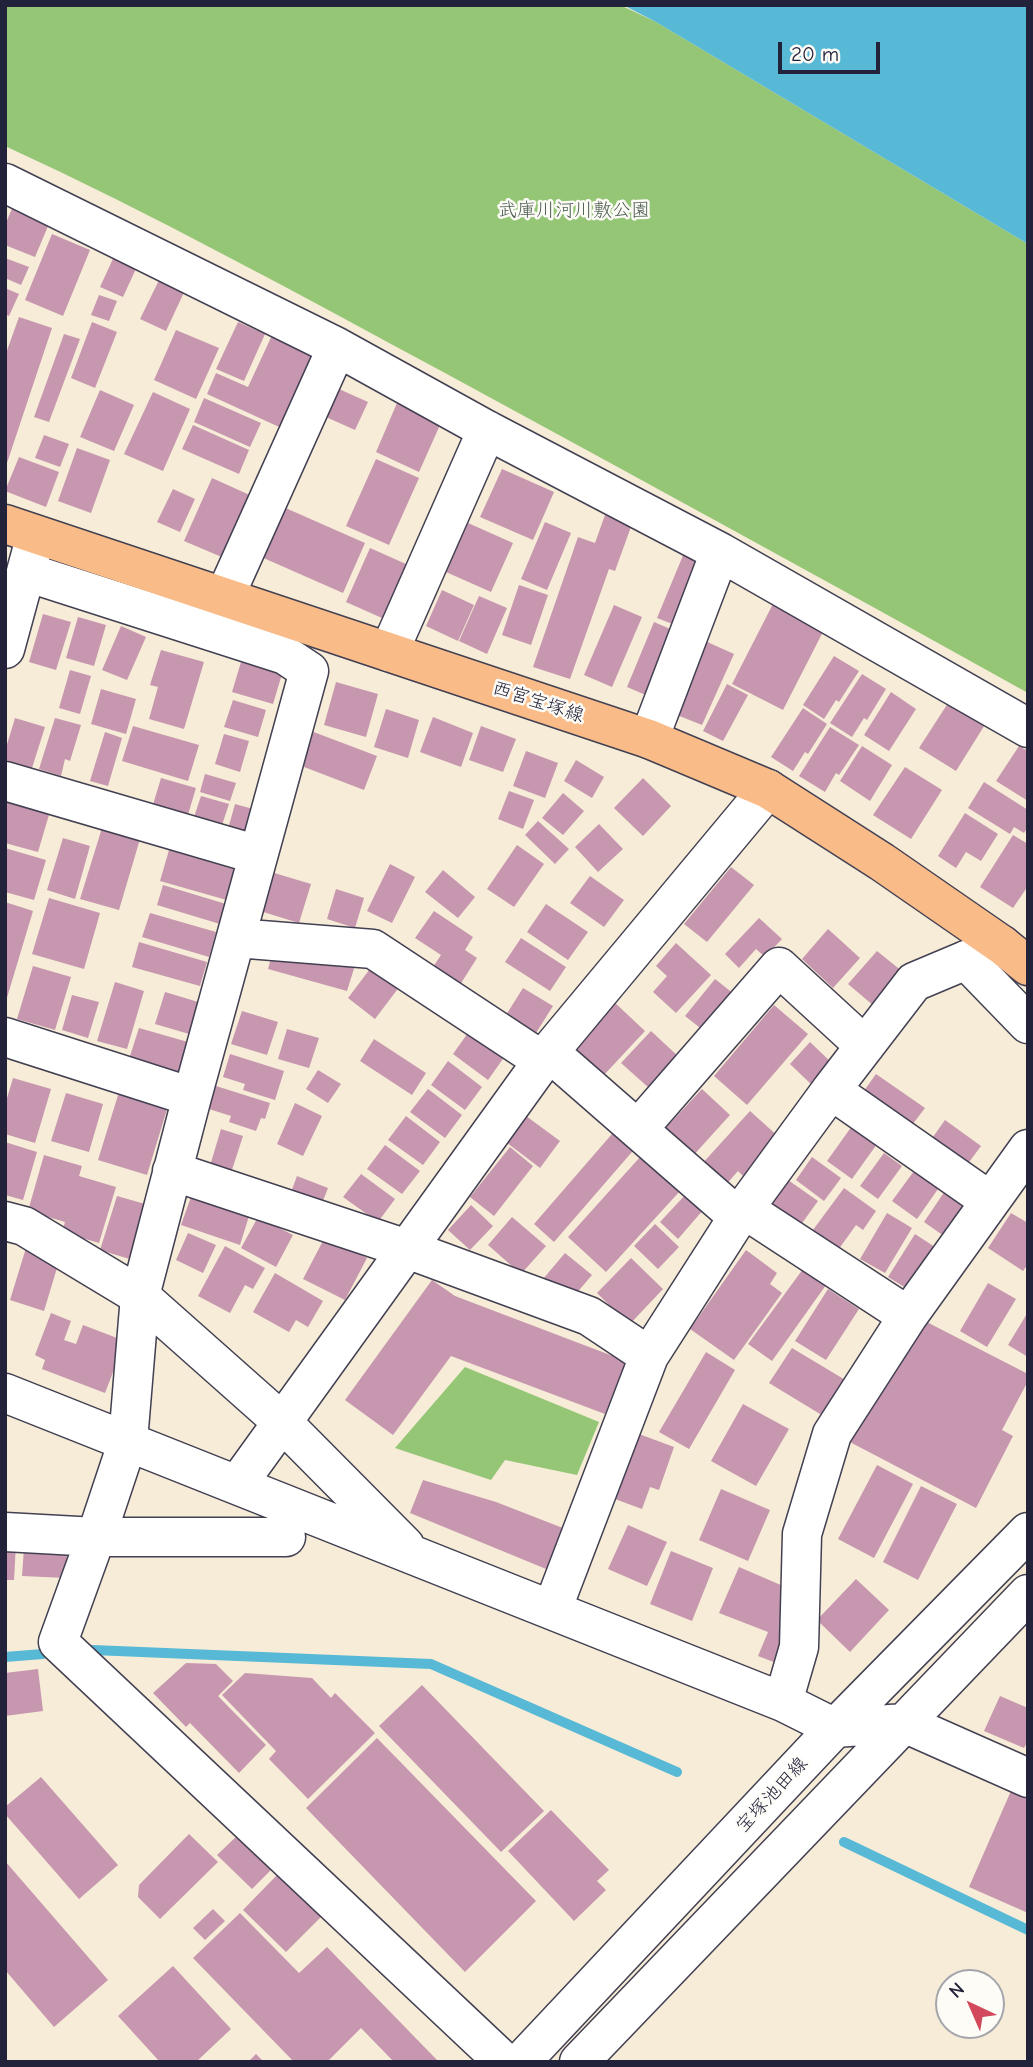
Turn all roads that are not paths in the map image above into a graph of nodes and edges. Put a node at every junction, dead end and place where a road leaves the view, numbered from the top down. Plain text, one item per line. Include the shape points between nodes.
1 (5, 183) edge
2 (337, 347) junction
3 (487, 430) junction
4 (21, 529) edge
5 (720, 552) junction
6 (26, 572) junction
7 (224, 598) junction
8 (5, 649) edge
9 (389, 652) junction
10 (1028, 728) edge
11 (649, 739) junction
12 (5, 781) edge
13 (768, 789) junction
14 (258, 855) junction
15 (236, 938) junction
16 (1015, 956) edge
17 (966, 960) junction
18 (1028, 1024) edge
19 (5, 1037) edge
20 (865, 1046) junction
21 (546, 1056) junction
22 (831, 1090) junction
23 (192, 1097) junction
24 (638, 1129) junction
25 (1028, 1149) edge
26 (172, 1171) junction
27 (990, 1201) junction
28 (741, 1213) junction
29 (5, 1221) edge
30 (407, 1249) junction
31 (140, 1296) junction
32 (908, 1316) junction
33 (649, 1356) junction
34 (5, 1393) edge
35 (282, 1422) junction
36 (128, 1441) junction
37 (237, 1485) junction
38 (5, 1532) edge
39 (1028, 1532) edge
40 (96, 1537) junction
41 (286, 1537) dead end
42 (415, 1556) junction
43 (1028, 1594) edge
44 (552, 1610) junction
45 (783, 1702) junction
46 (904, 1723) junction
47 (835, 1728) junction
48 (1028, 1778) edge
49 (504, 2062) edge
50 (521, 2062) edge
51 (579, 2062) edge

1 - 2 street
2 - 3 street
2 - 7 street
3 - 5 street
3 - 9 street
4 - 6 street
4 - 7 main road, 西宮宝塚線
5 - 10 street
5 - 11 street
6 - 8 street
6 - 14 street via 285,655 309,671
7 - 9 main road, 西宮宝塚線
9 - 11 main road, 西宮宝塚線
11 - 13 main road, 西宮宝塚線
12 - 14 street
13 - 16 main road, 西宮宝塚線
13 - 21 street
14 - 15 street
15 - 21 street via 373,949
15 - 23 street
16 - 17 street
17 - 18 street
17 - 20 street via 914,982
19 - 23 street
20 - 22 street
20 - 24 street via 779,967
21 - 24 street
21 - 30 street
22 - 27 street
22 - 28 street
23 - 26 street
24 - 28 street
25 - 27 street
26 - 30 street
26 - 31 street
27 - 32 street
28 - 32 street
28 - 33 street
29 - 31 street via 24,1226
30 - 33 street via 589,1316
30 - 35 street
31 - 35 street
31 - 36 street
32 - 45 street via 832,1434 803,1534 799,1647
33 - 44 street
34 - 36 street
35 - 37 street
35 - 42 street
36 - 37 street
36 - 40 street
37 - 42 street
38 - 40 street
39 - 47 street, 宝塚池田線
40 - 41 street
40 - 49 street via 58,1642
42 - 44 street
43 - 46 street
44 - 45 street
45 - 47 street
46 - 47 street
46 - 48 street
46 - 51 street
47 - 50 street, 宝塚池田線

